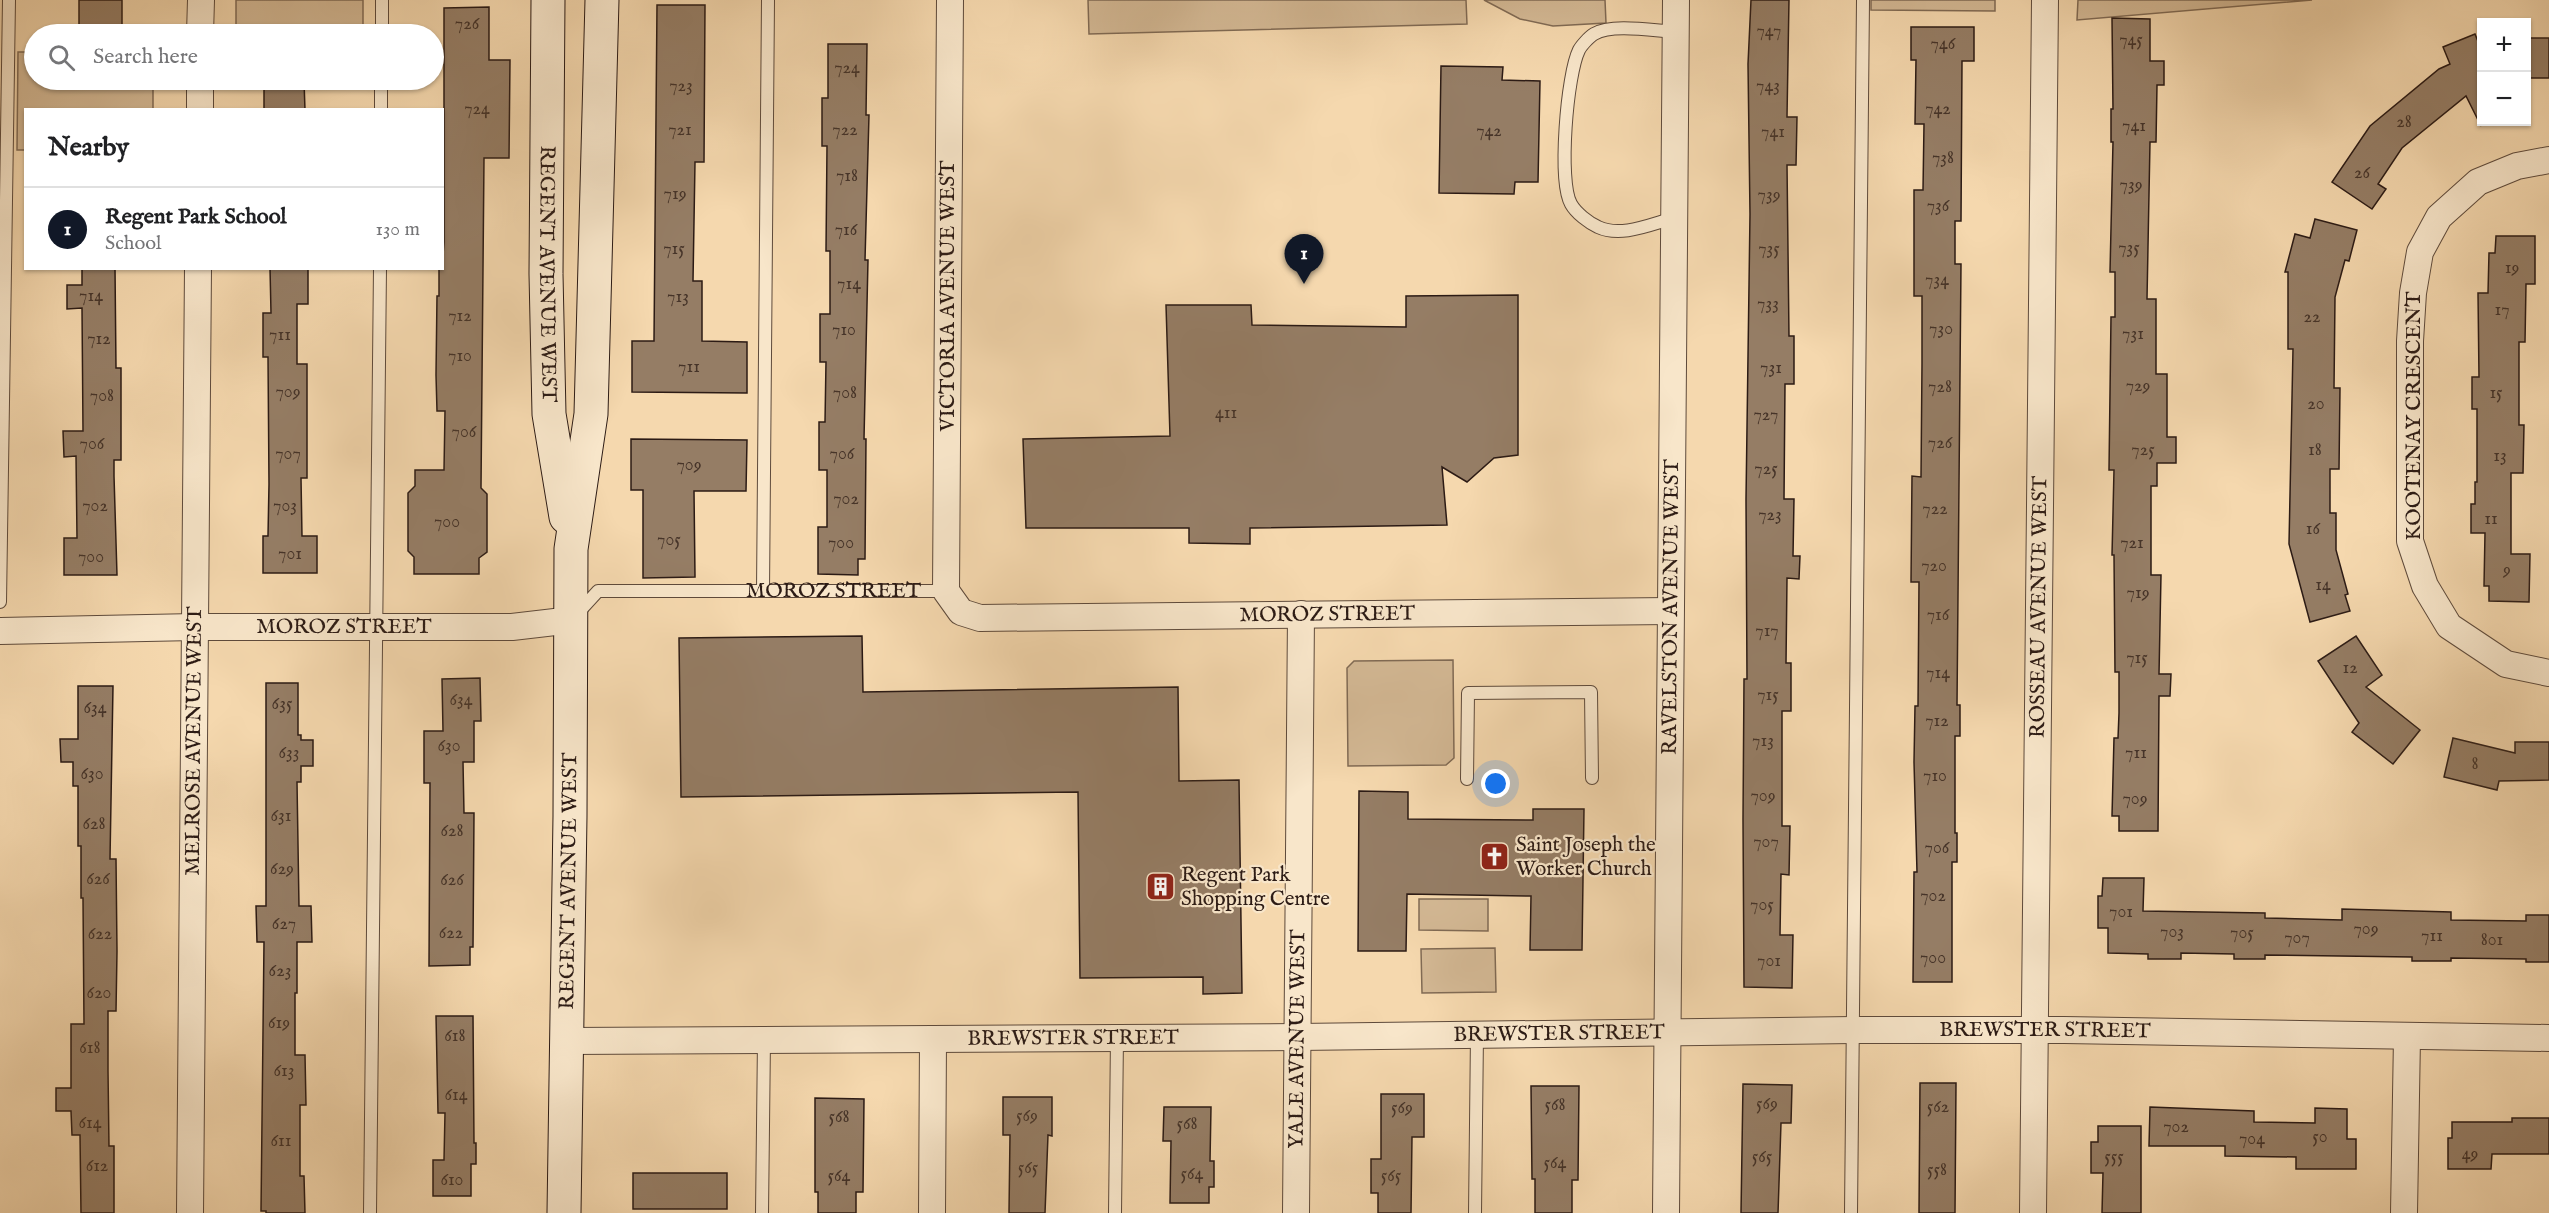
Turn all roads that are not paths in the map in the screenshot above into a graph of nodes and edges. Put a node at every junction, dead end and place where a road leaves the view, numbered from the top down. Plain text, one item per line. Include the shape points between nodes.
1 (9, 0) edge
2 (201, 0) edge
3 (382, 0) edge
4 (548, 0) edge
5 (602, 0) edge
6 (768, 0) edge
7 (950, 0) edge
8 (1676, 0) edge
9 (1863, 0) edge
10 (2045, 0) edge
11 (200, 24) edge
12 (382, 24) edge
13 (1676, 32) junction
14 (200, 90) edge
15 (381, 90) edge
16 (200, 108) edge
17 (381, 108) edge
18 (2549, 160) edge
19 (1674, 218) junction
20 (198, 270) edge
21 (380, 270) edge
22 (571, 549) junction
23 (763, 591) junction
24 (946, 591) junction
25 (0, 602) edge
26 (1670, 611) junction
27 (1301, 614) junction
28 (572, 620) junction
29 (195, 627) junction
30 (376, 627) junction
31 (0, 631) edge
32 (2549, 673) edge
33 (1592, 778) dead end
34 (1467, 779) dead end
35 (1853, 1030) junction
36 (2036, 1030) junction
37 (1668, 1033) junction
38 (1477, 1034) junction
39 (2407, 1036) junction
40 (1117, 1037) junction
41 (1298, 1037) junction
42 (2549, 1038) edge
43 (764, 1039) junction
44 (933, 1040) junction
45 (567, 1041) junction
46 (190, 1213) edge
47 (370, 1213) edge
48 (564, 1213) edge
49 (762, 1213) edge
50 (932, 1213) edge
51 (1115, 1213) edge
52 (1296, 1213) edge
53 (1475, 1213) edge
54 (1666, 1213) edge
55 (1851, 1213) edge
56 (2033, 1213) edge
57 (2404, 1213) edge

1 - 25 lane
2 - 11 street
3 - 12 lane
4 - 22 main road, REGENT AVENUE WEST via 549,414
5 - 22 main road, REGENT AVENUE WEST via 591,414
6 - 23 lane
7 - 24 street, VICTORIA AVENUE WEST
8 - 13 street, RAVELSTON AVENUE WEST
9 - 35 lane
10 - 36 street, ROSSEAU AVENUE WEST
13 - 19 street, RAVELSTON AVENUE WEST
13 - 19 lane via 1612,29 1594,34 1579,49 1572,73 1564,182 1571,204 1600,228 1625,231
14 - 16 street
15 - 17 lane
18 - 32 street, KOOTENAY CRESCENT via 2517,166 2478,182 2439,217 2420,252 2410,341 2410,541 2426,586 2449,626 2506,664
19 - 26 street, RAVELSTON AVENUE WEST
20 - 29 street, MELROSE AVENUE WEST
21 - 30 lane
22 - 28 main road, REGENT AVENUE WEST
23 - 24 lane, MOROZ STREET
23 - 28 lane, MOROZ STREET via 598,591
24 - 27 street, MOROZ STREET via 962,612 980,618
26 - 27 street, MOROZ STREET
26 - 37 street, RAVELSTON AVENUE WEST
27 - 41 street, YALE AVENUE WEST
28 - 30 street, MOROZ STREET via 512,627
28 - 45 main road, REGENT AVENUE WEST
29 - 30 street, MOROZ STREET
29 - 31 street, MOROZ STREET
29 - 46 street, MELROSE AVENUE WEST
30 - 47 lane
33 - 34 lane via 1592,692 1468,693
35 - 36 street, BREWSTER STREET
35 - 37 street, BREWSTER STREET
35 - 55 lane
36 - 39 street, BREWSTER STREET
36 - 56 street, ROSSEAU AVENUE WEST
37 - 38 street, BREWSTER STREET
37 - 54 street, RAVELSTON AVENUE WEST
38 - 41 street, BREWSTER STREET
38 - 53 lane
39 - 42 street, BREWSTER STREET
39 - 57 street
40 - 41 street, BREWSTER STREET
40 - 44 street, BREWSTER STREET
40 - 51 lane
41 - 52 street, YALE AVENUE WEST
43 - 44 street, BREWSTER STREET
43 - 45 street, BREWSTER STREET
43 - 49 lane
44 - 50 street
45 - 48 main road, REGENT AVENUE WEST

